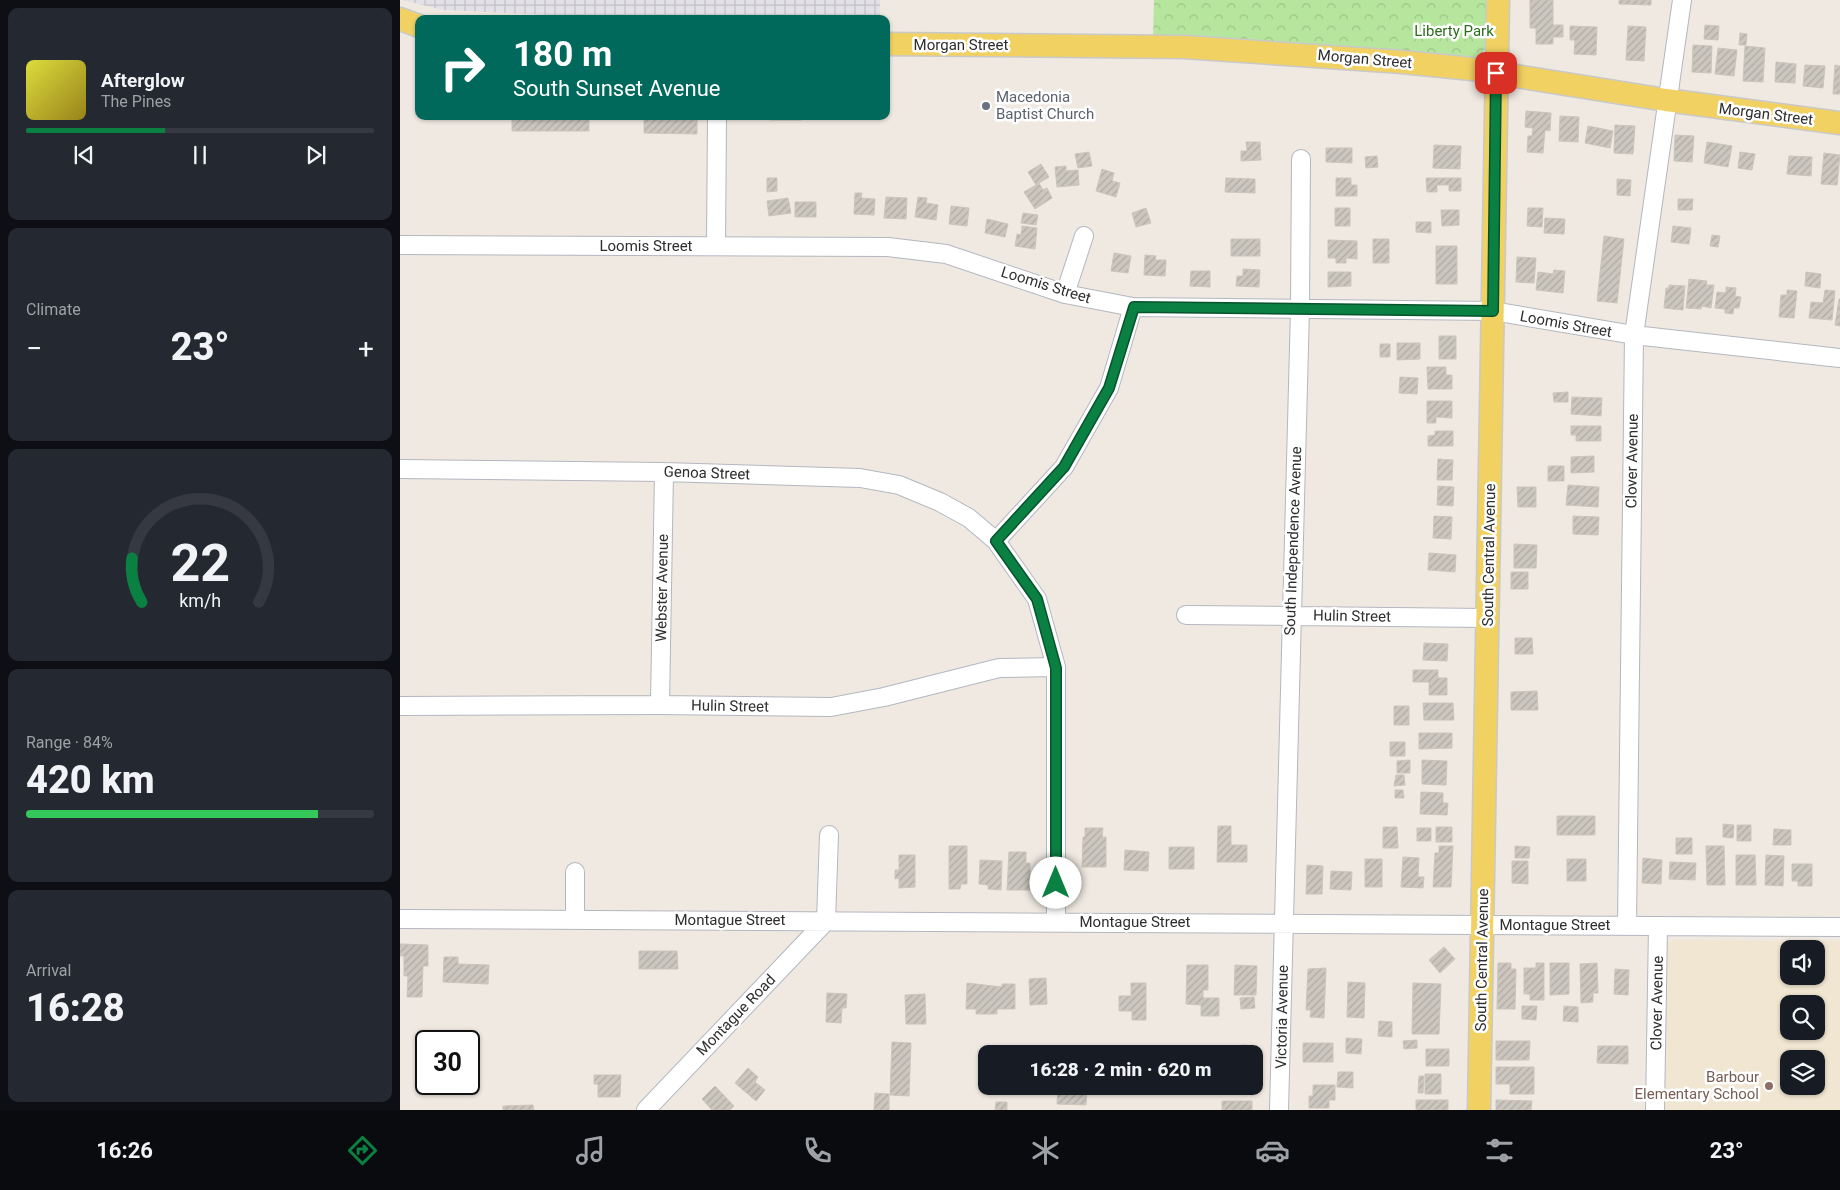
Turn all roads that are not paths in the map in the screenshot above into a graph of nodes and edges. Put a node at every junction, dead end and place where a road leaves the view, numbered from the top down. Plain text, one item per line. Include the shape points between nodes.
1 (1498, 0) edge
2 (1682, 0) edge
3 (400, 19) edge
4 (415, 25) edge
5 (890, 44) edge
6 (1496, 73) junction
7 (1666, 100) junction
8 (716, 120) edge
9 (1840, 123) edge
10 (1301, 159) dead end
11 (1084, 236) dead end
12 (400, 245) edge
13 (716, 246) junction
14 (1065, 294) junction
15 (1134, 307) junction
16 (1300, 309) junction
17 (1493, 311) junction
18 (1634, 336) junction
19 (1840, 358) edge
20 (400, 469) edge
21 (664, 472) junction
22 (996, 541) junction
23 (1186, 615) dead end
24 (1291, 615) junction
25 (1487, 618) junction
26 (1056, 668) junction
27 (660, 705) junction
28 (400, 706) edge
29 (829, 835) dead end
30 (575, 872) dead end
31 (400, 919) edge
32 (575, 920) junction
33 (826, 920) junction
34 (1056, 922) junction
35 (1284, 923) junction
36 (1482, 925) junction
37 (1627, 925) junction
38 (1658, 926) junction
39 (1840, 927) edge
40 (646, 1110) edge
41 (1279, 1110) edge
42 (1479, 1110) edge
43 (1655, 1110) edge

1 - 6 main road, South Central Avenue
2 - 7 street, Clover Avenue
3 - 4 main road
5 - 6 main road, Morgan Street via 1184,47 1402,62
6 - 7 main road, Morgan Street
6 - 17 main road, South Central Avenue
7 - 9 main road, Morgan Street
7 - 18 street, Clover Avenue
8 - 13 street
10 - 16 street, South Independence Avenue
11 - 14 street
12 - 13 street, Loomis Street
13 - 14 street, Loomis Street via 888,247 946,254
14 - 15 street, Loomis Street
15 - 16 street, Loomis Street
15 - 22 street via 1109,388 1064,467
16 - 17 street, Loomis Street
16 - 24 street, South Independence Avenue
17 - 18 street, Loomis Street
17 - 25 main road, South Central Avenue
18 - 19 street, Loomis Street
18 - 37 street, Clover Avenue
20 - 21 street, Genoa Street
21 - 22 street, Genoa Street via 860,478 900,485 969,518
21 - 27 street, Webster Avenue
22 - 26 street, Genoa Street via 1037,599
23 - 24 street, Hulin Street
24 - 25 street, Hulin Street
24 - 35 street, South Independence Avenue
25 - 36 main road, South Central Avenue
26 - 27 street, Hulin Street via 999,668 832,707
26 - 34 street, Genoa Street
27 - 28 street, Hulin Street
29 - 33 street
30 - 32 street
31 - 32 street, Montague Street
32 - 33 street, Montague Street
33 - 34 street, Montague Street
33 - 40 street, Montague Road
34 - 35 street, Montague Street
35 - 36 street, Montague Street
35 - 41 street, Victoria Avenue
36 - 37 street, Montague Street
36 - 42 main road, South Central Avenue
37 - 38 street, Montague Street
38 - 39 street, Montague Street
38 - 43 street, Clover Avenue

